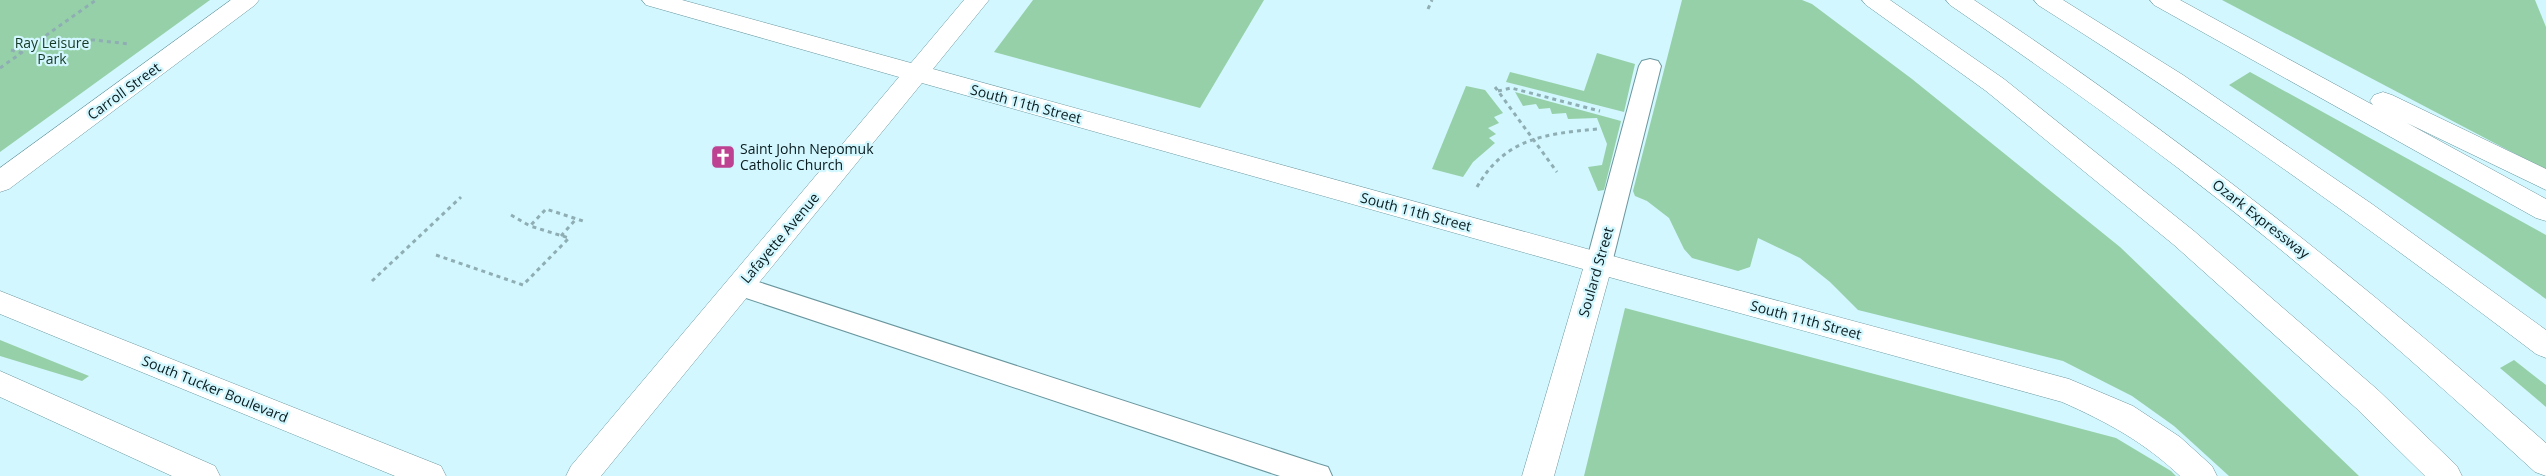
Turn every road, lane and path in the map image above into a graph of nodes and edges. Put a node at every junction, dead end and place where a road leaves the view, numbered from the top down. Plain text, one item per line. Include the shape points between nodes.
1 (96, 0) edge
2 (247, 0) edge
3 (654, 0) edge
4 (977, 0) edge
5 (1432, 0) edge
6 (1874, 0) edge
7 (1958, 0) edge
8 (2046, 0) edge
9 (2162, 0) edge
10 (2170, 0) edge
11 (1428, 9) dead end
12 (42, 40) junction
13 (137, 45) dead end
14 (11, 50) dead end
15 (23, 53) junction
16 (1650, 66) dead end
17 (0, 68) edge
18 (917, 74) junction
19 (1495, 87) dead end
20 (1498, 91) junction
21 (1637, 121) junction
22 (1602, 129) dead end
23 (1534, 140) junction
24 (1557, 172) dead end
25 (2546, 180) edge
26 (0, 182) edge
27 (1477, 187) dead end
28 (461, 197) dead end
29 (2546, 211) edge
30 (511, 215) dead end
31 (577, 218) junction
32 (583, 221) dead end
33 (530, 226) junction
34 (561, 236) junction
35 (436, 254) dead end
36 (1599, 263) junction
37 (372, 281) dead end
38 (740, 286) junction
39 (0, 302) edge
40 (2546, 346) edge
41 (0, 383) edge
42 (2546, 462) edge
43 (204, 476) edge
44 (430, 476) edge
45 (582, 476) edge
46 (1318, 476) edge
47 (1538, 476) edge
48 (2202, 476) edge
49 (2446, 476) edge

1 - 12 path
2 - 26 main road, Carroll Street
3 - 18 main road, South 11th Street
4 - 18 main road, Lafayette Avenue
5 - 11 path
6 - 49 main road via 1994,84 2184,238 2368,399
7 - 42 main road, Ozark Expressway via 2157,138 2287,239 2437,363
8 - 40 main road via 2247,130
9 - 29 main road
10 - 25 main road
12 - 13 path via 94,40
12 - 15 path
14 - 15 path
15 - 17 path
16 - 21 lane, Soulard Street
18 - 36 main road, South 11th Street
18 - 38 main road, Lafayette Avenue
19 - 20 path
20 - 21 path via 1511,88
20 - 23 path
21 - 36 lane, Soulard Street
22 - 23 path
23 - 24 path
23 - 27 path via 1510,148 1496,158 1485,170
28 - 37 path
30 - 33 path
31 - 32 path
31 - 33 path via 546,209
31 - 34 path
33 - 34 path
34 - 35 path via 568,238 523,285
36 - 47 main road, Soulard Street
36 - 48 main road, South 11th Street via 2069,392 2122,415 2169,446
38 - 45 main road, Lafayette Avenue
38 - 46 lane
39 - 44 main road, South Tucker Boulevard
41 - 43 main road

